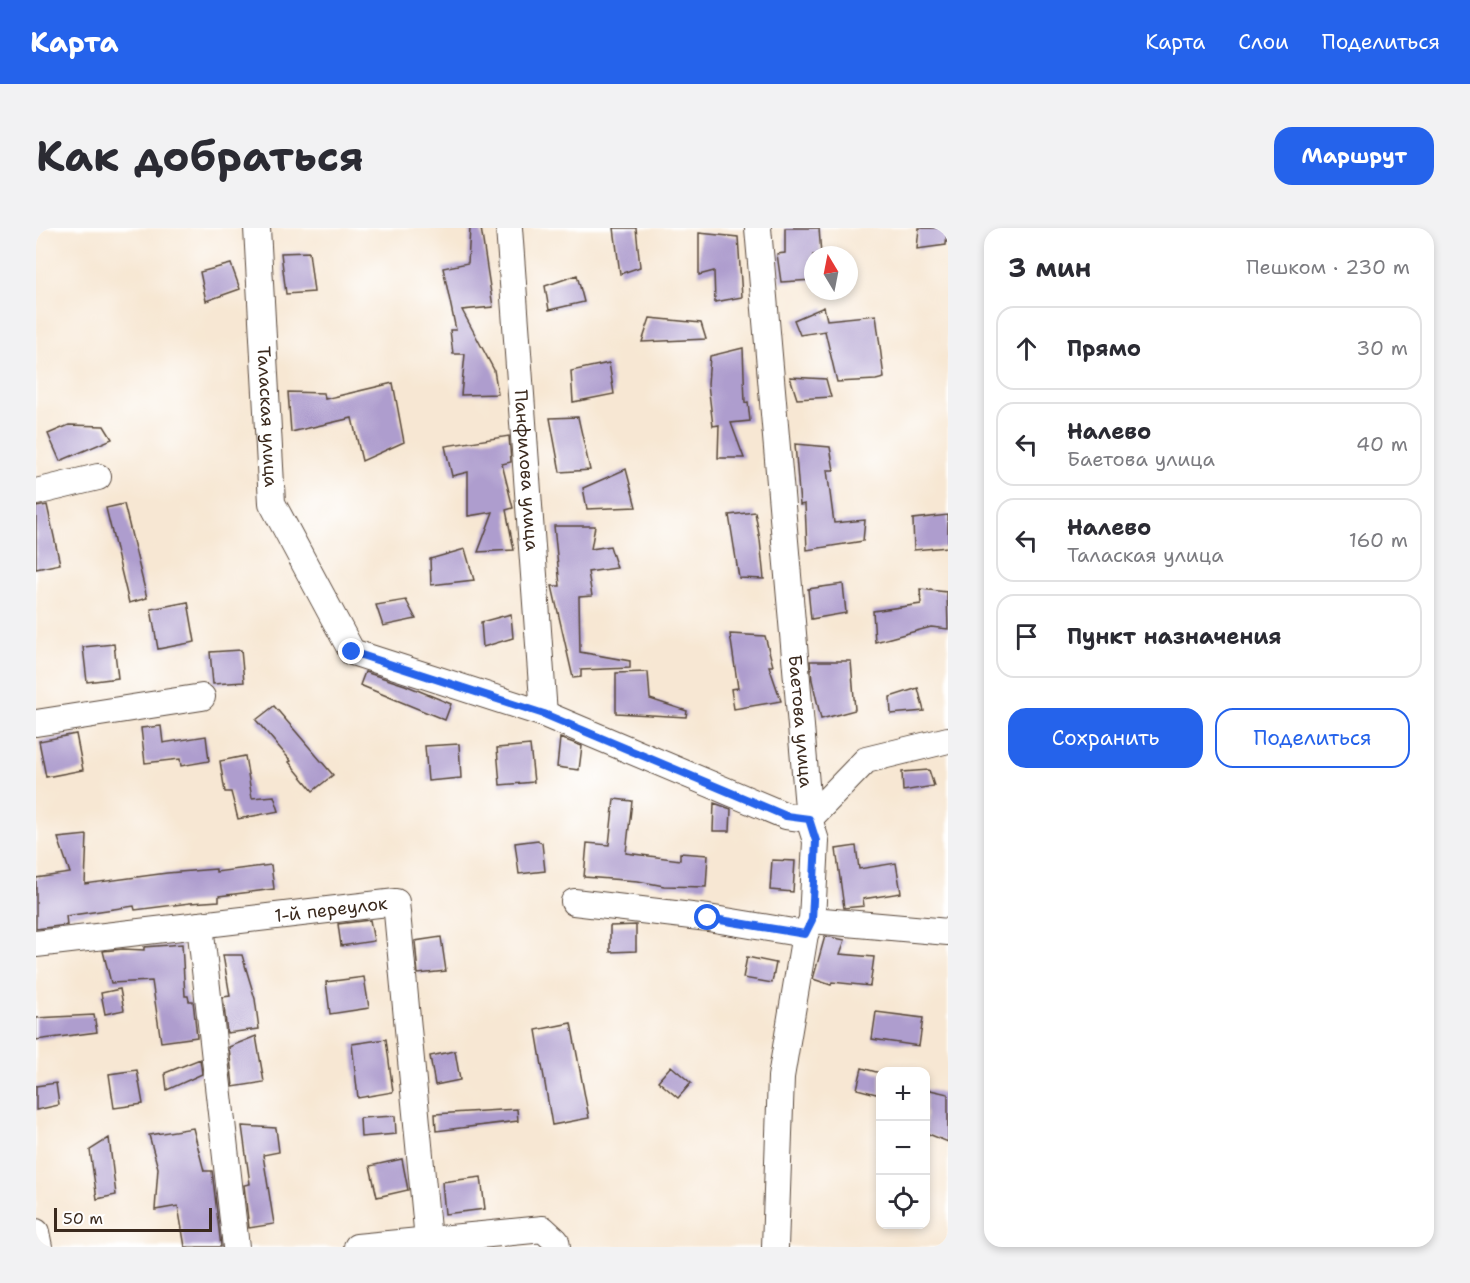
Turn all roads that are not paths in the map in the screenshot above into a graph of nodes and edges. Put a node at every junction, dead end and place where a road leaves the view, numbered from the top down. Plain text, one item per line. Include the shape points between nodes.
1 (257, 228) edge
2 (509, 228) edge
3 (758, 228) edge
4 (98, 477) dead end
5 (36, 492) edge
6 (202, 697) dead end
7 (544, 714) junction
8 (36, 723) edge
9 (948, 740) edge
10 (809, 819) junction
11 (574, 902) dead end
12 (200, 925) junction
13 (808, 927) junction
14 (948, 932) edge
15 (36, 944) edge
16 (36, 1232) edge
17 (428, 1240) junction
18 (39, 1247) edge
19 (236, 1247) edge
20 (357, 1247) edge
21 (557, 1247) edge
22 (775, 1247) edge

1 - 7 street, Талаская улица via 272,503 352,652
2 - 7 street, Панфилова улица
3 - 10 street, Баетова улица
4 - 5 street
6 - 8 street
7 - 10 street, Талаская улица via 786,816
9 - 10 street via 866,760
10 - 13 street, Баетова улица via 816,841
11 - 13 street
12 - 15 street, 1-й переулок
12 - 17 street, 1-й переулок via 396,902
12 - 19 street
13 - 14 street
13 - 22 street, Баетова улица via 781,1077
16 - 18 street
17 - 20 street
17 - 21 street via 543,1229

